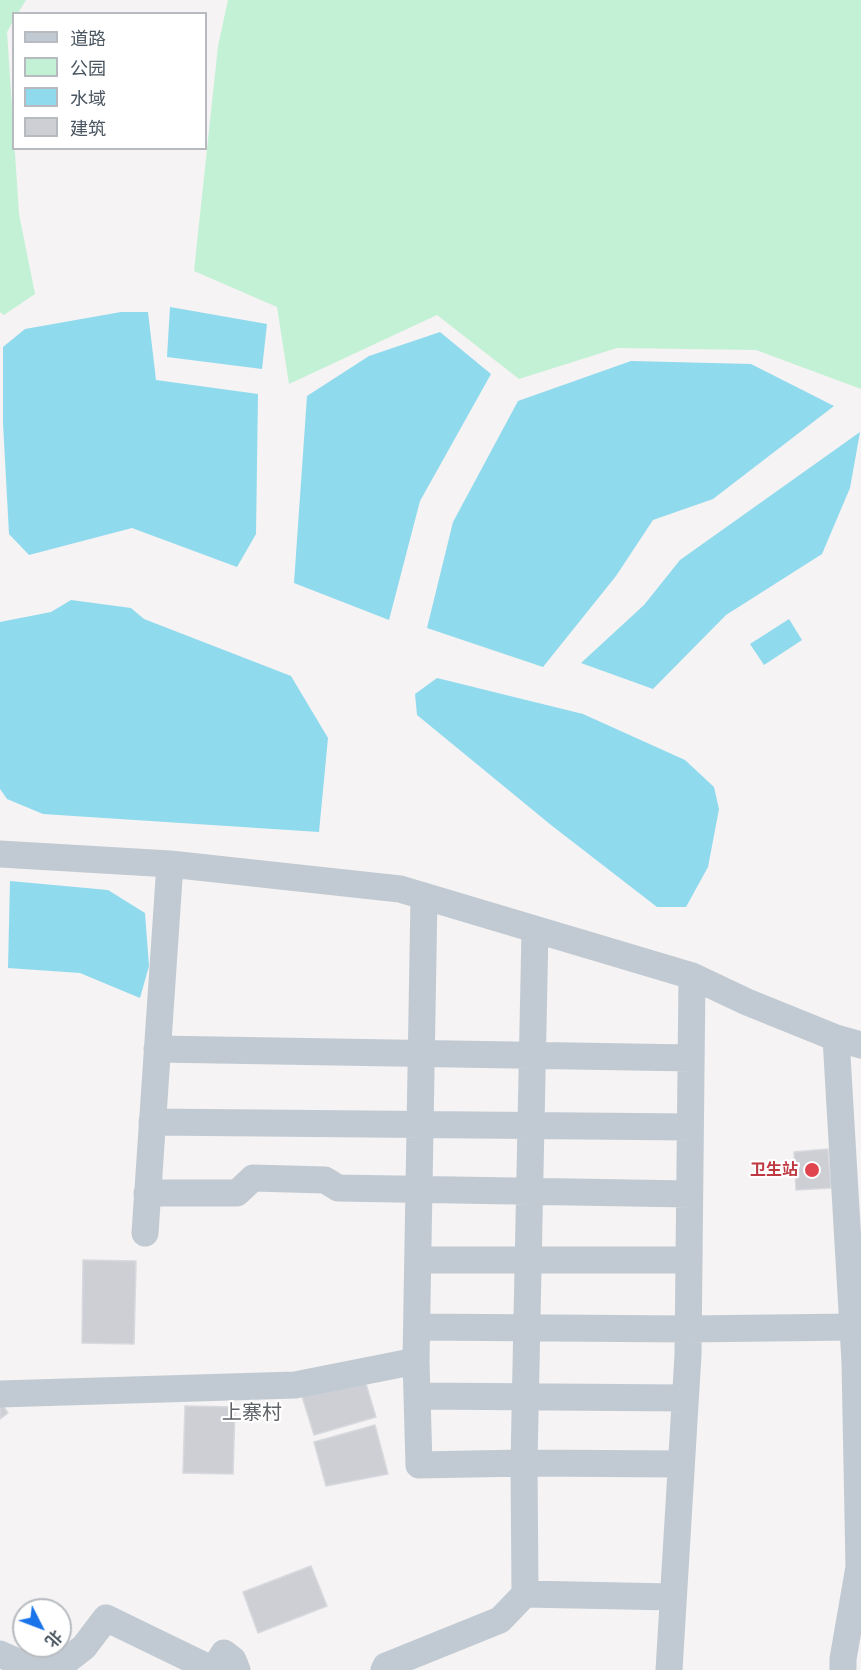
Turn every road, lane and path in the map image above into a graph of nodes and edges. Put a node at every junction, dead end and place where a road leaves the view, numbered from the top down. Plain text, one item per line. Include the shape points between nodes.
1 (0, 854) edge
2 (170, 864) junction
3 (424, 896) junction
4 (535, 930) junction
5 (692, 976) junction
6 (848, 1042) edge
7 (157, 1049) junction
8 (422, 1053) junction
9 (532, 1055) junction
10 (691, 1058) junction
11 (152, 1122) junction
12 (421, 1125) junction
13 (531, 1126) junction
14 (690, 1127) junction
15 (420, 1190) junction
16 (530, 1191) junction
17 (147, 1193) junction
18 (689, 1194) junction
19 (145, 1233) dead end
20 (418, 1260) junction
21 (528, 1260) junction
22 (688, 1260) junction
23 (417, 1327) junction
24 (853, 1327) junction
25 (527, 1328) junction
26 (688, 1329) junction
27 (416, 1361) junction
28 (0, 1394) edge
29 (418, 1396) junction
30 (526, 1397) junction
31 (685, 1398) junction
32 (524, 1463) junction
33 (681, 1464) junction
34 (525, 1594) junction
35 (673, 1597) junction
36 (0, 1654) edge
37 (237, 1670) edge
38 (384, 1670) edge
39 (669, 1670) edge
40 (843, 1670) edge

1 - 2 street
2 - 3 street via 400,889
2 - 7 street
3 - 4 street
3 - 8 street
4 - 5 street
4 - 9 street
5 - 6 street
5 - 10 street
6 - 24 street
7 - 8 street
7 - 11 street
8 - 9 street
8 - 12 street
9 - 10 street
9 - 13 street
10 - 14 street
11 - 12 street
11 - 17 street
12 - 13 street
12 - 15 street
13 - 14 street
13 - 16 street
14 - 18 street
15 - 16 street
15 - 17 street via 338,1188 325,1180 253,1178 237,1193
15 - 20 street
16 - 18 street
16 - 21 street
17 - 19 street
18 - 22 street
20 - 21 street
20 - 23 street
21 - 22 street
21 - 25 street
22 - 26 street
23 - 25 street
23 - 27 street
24 - 26 street
24 - 40 street via 859,1567
25 - 26 street
25 - 30 street
26 - 31 street
27 - 28 street via 296,1385
27 - 29 street
29 - 30 street
29 - 32 street via 419,1465
30 - 31 street
30 - 32 street
31 - 33 street
32 - 33 street
32 - 34 street
33 - 35 street
34 - 35 street
34 - 38 street via 500,1620
35 - 39 street
36 - 37 street via 29,1666 61,1665 84,1647 106,1618 213,1670 224,1653

